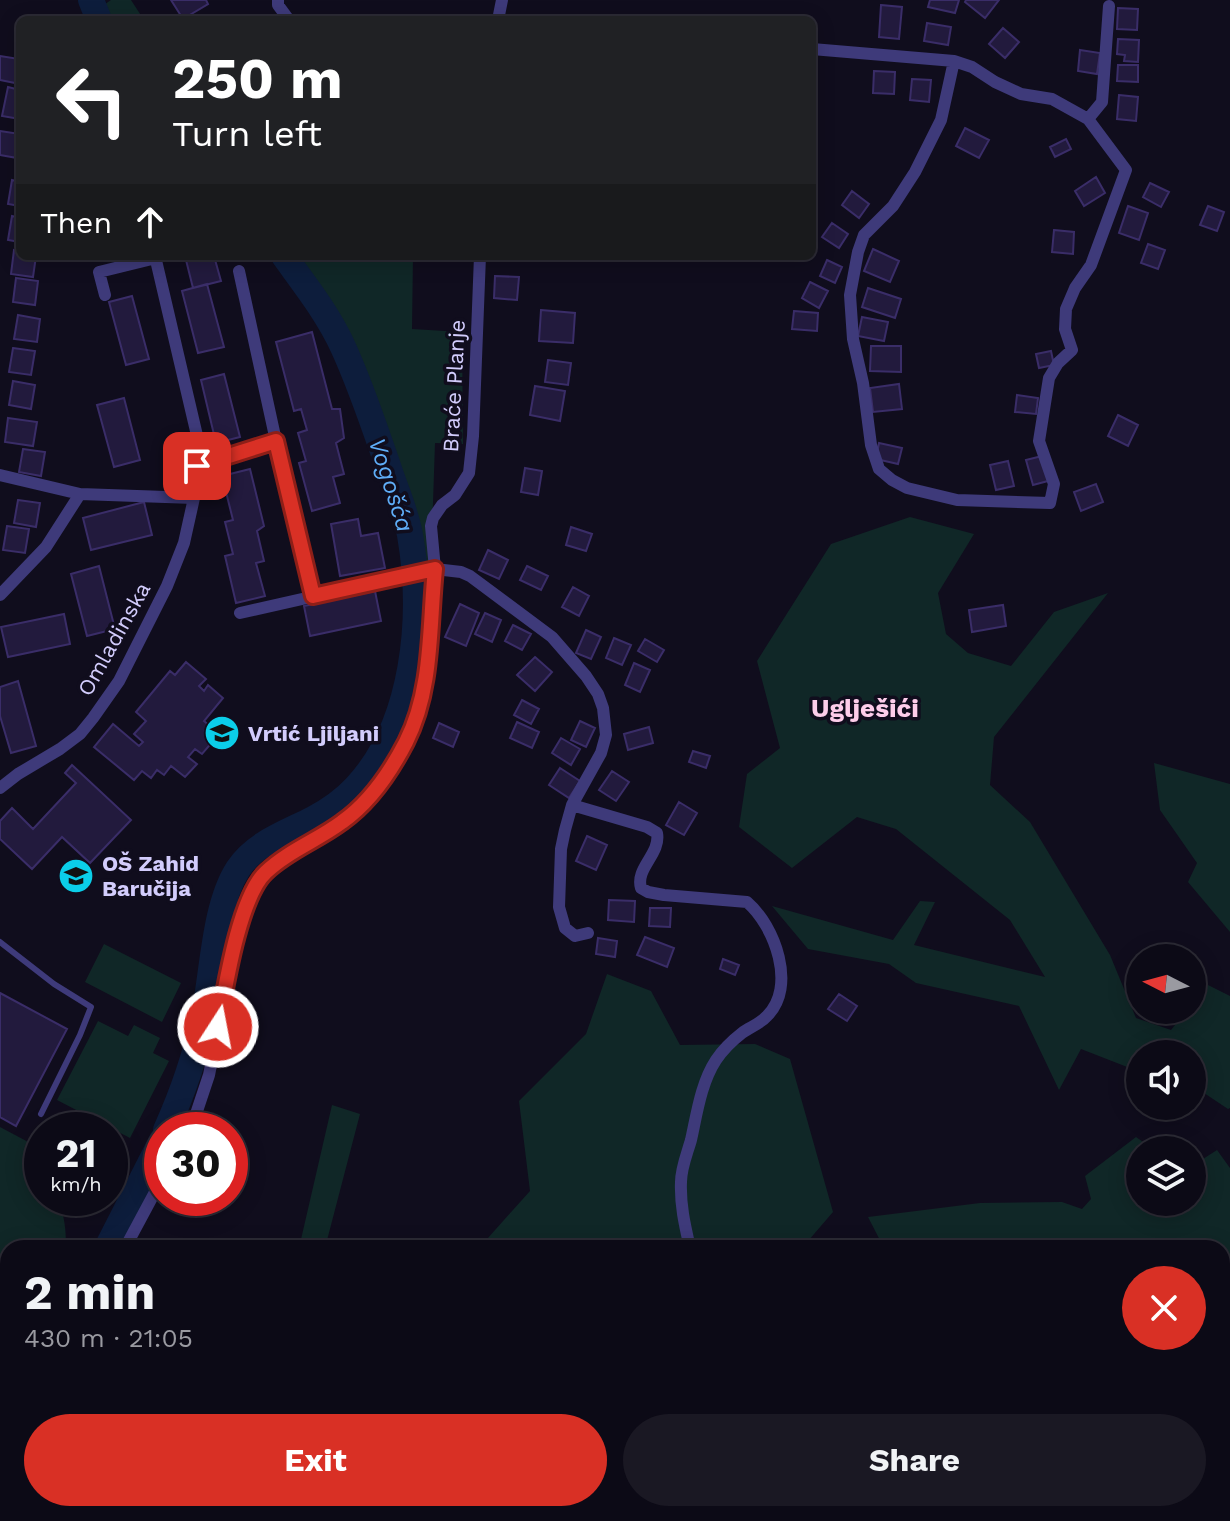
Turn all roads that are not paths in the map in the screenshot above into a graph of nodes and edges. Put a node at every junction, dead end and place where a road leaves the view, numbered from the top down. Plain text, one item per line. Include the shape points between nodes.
1 (1109, 6) dead end
2 (816, 49) edge
3 (954, 61) junction
4 (1088, 119) junction
5 (145, 260) edge
6 (157, 260) edge
7 (480, 260) edge
8 (239, 271) dead end
9 (105, 295) dead end
10 (276, 441) junction
11 (197, 466) junction
12 (0, 475) edge
13 (80, 494) junction
14 (194, 498) junction
15 (430, 570) junction
16 (0, 595) edge
17 (313, 596) junction
18 (240, 613) dead end
19 (0, 788) edge
20 (572, 805) junction
21 (588, 933) dead end
22 (0, 942) edge
23 (42, 1112) edge
24 (197, 1112) edge
25 (144, 1213) edge
26 (129, 1240) edge
27 (688, 1240) edge

1 - 4 street via 1102,102
2 - 3 street
3 - 4 street via 1021,94 1052,99
3 - 4 street via 941,120 893,206 864,235 850,295 871,445 879,469 907,488 957,500 1050,503 1054,484 1039,441 1049,378 1072,350 1066,309 1091,265 1126,170
5 - 9 street, Omladinska via 99,272
6 - 11 street, Omladinska via 199,444
7 - 15 street, Braće Planje via 469,473 433,518
8 - 10 street
10 - 11 street
10 - 17 street
11 - 14 street, Omladinska
12 - 13 street
13 - 14 street
13 - 16 street via 46,547
14 - 19 street, Omladinska via 167,586 119,681 80,734
15 - 17 street
15 - 20 street via 470,576 552,637 598,694 606,735
15 - 24 street, Braće Planje via 428,654 418,713 407,740 361,806 264,873 249,897
17 - 18 street
20 - 21 street via 561,849 559,907 565,928 575,936
20 - 27 street via 657,833 659,841 640,877 641,888 747,902 756,909 778,953 778,999 768,1015 717,1058 703,1087 681,1179
22 - 23 lane via 91,1007
25 - 26 street

